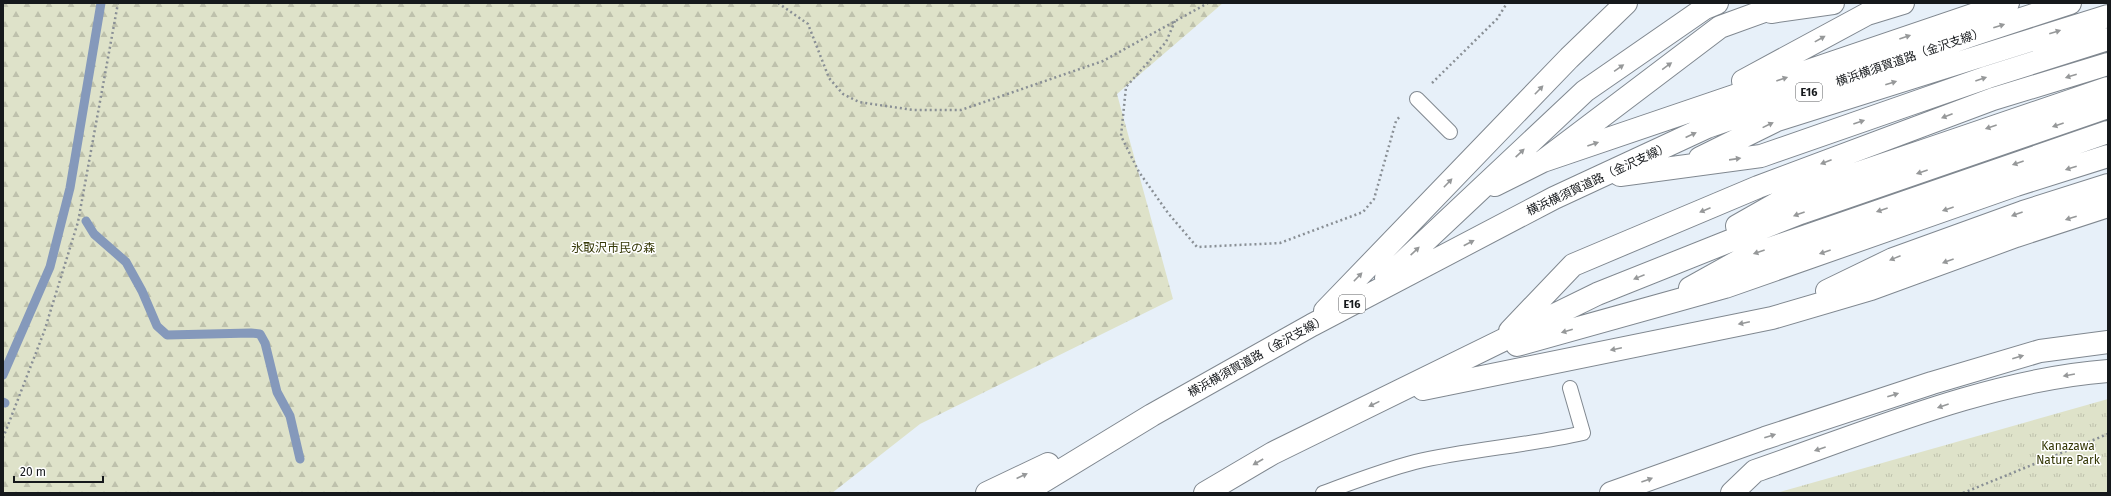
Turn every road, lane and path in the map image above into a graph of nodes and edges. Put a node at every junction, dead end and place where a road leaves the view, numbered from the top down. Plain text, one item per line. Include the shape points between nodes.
1 (118, 3) edge
2 (778, 3) edge
3 (1208, 3) edge
4 (1507, 3) edge
5 (1626, 3) edge
6 (1717, 3) edge
7 (1786, 3) edge
8 (1833, 3) edge
9 (1903, 3) edge
10 (2008, 3) edge
11 (2070, 3) edge
12 (1754, 14) junction
13 (2108, 16) edge
14 (1175, 21) junction
15 (2108, 39) edge
16 (2108, 64) edge
17 (2108, 88) edge
18 (1417, 99) junction
19 (2108, 107) edge
20 (1688, 112) junction
21 (1450, 132) dead end
22 (2108, 132) edge
23 (2108, 156) edge
24 (1542, 161) junction
25 (1683, 166) junction
26 (1599, 178) junction
27 (2108, 186) edge
28 (1473, 197) junction
29 (2108, 206) edge
30 (1669, 265) junction
31 (1366, 297) junction
32 (1659, 305) junction
33 (1772, 318) junction
34 (1312, 325) junction
35 (2108, 342) edge
36 (1498, 343) junction
37 (1467, 358) junction
38 (2108, 372) edge
39 (1570, 388) dead end
40 (1394, 395) junction
41 (1152, 416) junction
42 (2108, 434) edge
43 (3, 438) edge
44 (987, 493) edge
45 (1024, 493) edge
46 (1205, 493) edge
47 (1323, 493) edge
48 (1611, 493) edge
49 (1732, 493) edge
50 (1963, 493) edge

1 - 43 path via 78,222 44,332
2 - 14 path via 808,24 829,78 843,94 859,102 913,110 961,110 1103,61
3 - 14 path
4 - 18 path via 1498,19
34 -> 5 highway
28 -> 6 highway via 1585,91 1705,8
7 - 12 highway
8 - 12 highway
20 -> 9 highway via 1867,14
20 -> 10 highway
26 -> 11 highway, 横浜横須賀道路（金沢支線） / E16 via 1707,127
24 -> 12 highway via 1720,27
25 -> 13 highway via 1777,120
14 - 18 path via 1166,42 1126,88 1121,136 1139,172 1168,213 1197,247 1280,243 1363,212 1374,199 1396,121
25 -> 15 highway via 1761,156 1988,77
16 -> 36 highway via 1993,99 1780,179 1573,265
17 -> 30 highway via 1788,197
18 - 21 lane
19 -> 30 highway via 1800,213
24 -> 20 highway
22 -> 32 highway via 1746,257
23 -> 32 highway via 2016,185 1725,287
24 - 28 highway
25 - 26 highway
31 -> 26 highway, 横浜横須賀道路（金沢支線） / E16 via 1554,198
27 -> 33 highway via 2023,212 1893,259
31 -> 28 highway
29 -> 33 highway via 2016,236 1871,289
30 -> 36 highway via 1597,294
31 - 34 highway, 横浜横須賀道路（金沢支線） / E16
32 -> 37 highway
33 -> 40 highway
34 - 41 highway, 横浜横須賀道路（金沢支線） / E16
48 -> 35 highway via 1939,380 2040,351
36 - 37 highway
37 - 40 highway
38 -> 49 highway via 2071,374 1957,401 1755,471
39 - 47 lane via 1583,433 1414,463
40 -> 46 highway via 1273,453
44 -> 41 highway, E16
41 - 45 highway, E16
42 - 50 path

